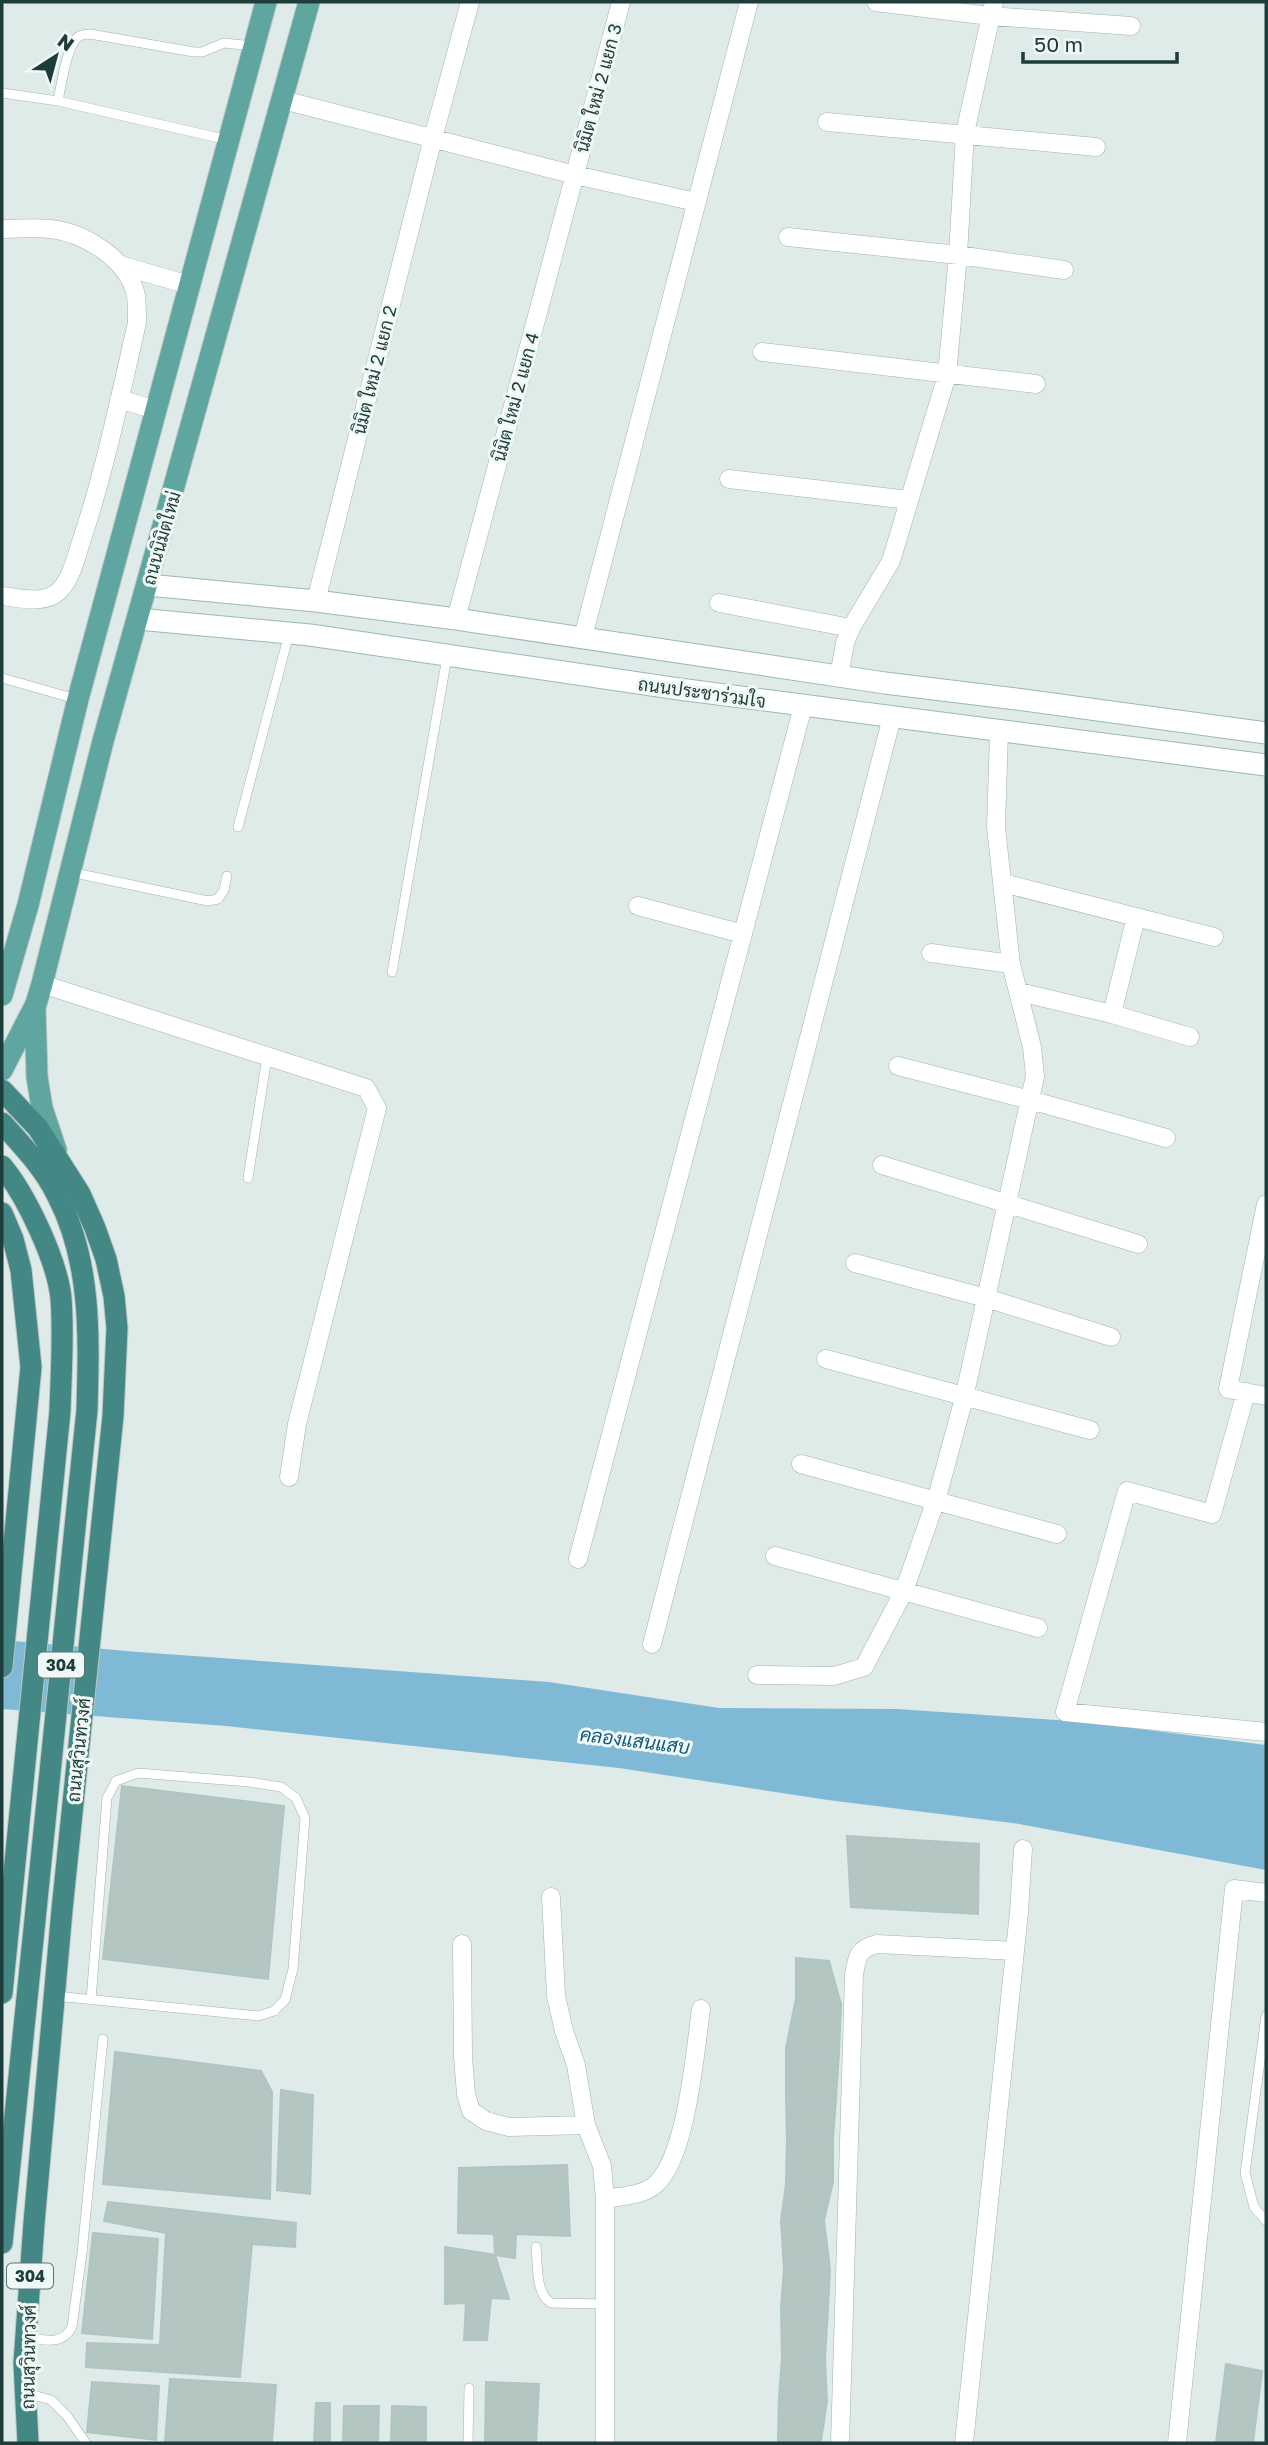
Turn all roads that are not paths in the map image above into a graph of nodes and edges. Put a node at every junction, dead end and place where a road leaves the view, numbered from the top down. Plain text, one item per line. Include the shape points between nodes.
1 (266, 2) edge
2 (309, 2) edge
3 (470, 2) edge
4 (621, 2) edge
5 (749, 2) edge
6 (876, 2) edge
7 (992, 9) edge
8 (1131, 26) dead end
9 (255, 47) junction
10 (2, 93) edge
11 (283, 100) junction
12 (58, 101) junction
13 (827, 122) dead end
14 (965, 133) junction
15 (433, 138) junction
16 (228, 140) junction
17 (1096, 147) dead end
18 (575, 175) junction
19 (696, 202) junction
20 (2, 229) edge
21 (788, 237) dead end
22 (958, 255) junction
23 (120, 265) junction
24 (1064, 270) dead end
25 (189, 285) junction
26 (762, 352) dead end
27 (947, 375) junction
28 (1036, 384) dead end
29 (119, 399) junction
30 (156, 411) junction
31 (729, 479) dead end
32 (909, 500) junction
33 (148, 585) junction
34 (2, 596) edge
35 (316, 601) junction
36 (719, 603) dead end
37 (456, 619) junction
38 (138, 620) junction
39 (851, 628) junction
40 (300, 634) junction
41 (583, 637) junction
42 (448, 654) junction
43 (839, 676) junction
44 (2, 678) edge
45 (78, 699) junction
46 (803, 706) junction
47 (891, 717) junction
48 (999, 732) junction
49 (1266, 733) edge
50 (1266, 765) edge
51 (238, 827) dead end
52 (68, 872) junction
53 (227, 876) dead end
54 (1003, 883) junction
55 (28, 905) junction
56 (638, 906) dead end
57 (1136, 916) junction
58 (743, 934) junction
59 (2, 935) edge
60 (1214, 937) dead end
61 (932, 953) dead end
62 (1011, 964) junction
63 (392, 972) dead end
64 (1019, 992) junction
65 (39, 994) junction
66 (2, 995) edge
67 (1112, 1014) junction
68 (1190, 1037) dead end
69 (267, 1057) junction
70 (898, 1066) dead end
71 (2, 1070) edge
72 (2, 1090) edge
73 (1030, 1100) junction
74 (2, 1123) edge
75 (1166, 1138) dead end
76 (59, 1160) junction
77 (882, 1165) dead end
78 (2, 1166) edge
79 (248, 1178) dead end
80 (1007, 1204) junction
81 (1266, 1204) edge
82 (2, 1213) edge
83 (1138, 1244) dead end
84 (1261, 1254) edge
85 (855, 1263) dead end
86 (986, 1298) junction
87 (1111, 1337) dead end
88 (826, 1359) dead end
89 (1246, 1392) junction
90 (1266, 1396) edge
91 (964, 1398) junction
92 (1090, 1430) dead end
93 (801, 1464) dead end
94 (289, 1477) dead end
95 (935, 1502) junction
96 (1057, 1534) dead end
97 (775, 1556) dead end
98 (578, 1559) dead end
99 (904, 1591) junction
100 (1038, 1628) dead end
101 (652, 1644) dead end
102 (2, 1667) edge
103 (757, 1675) dead end
104 (1266, 1732) edge
105 (1023, 1849) dead end
106 (1266, 1893) edge
107 (551, 1897) dead end
108 (462, 1944) dead end
109 (1015, 1951) junction
110 (2, 1993) edge
111 (53, 1996) junction
112 (91, 2000) junction
113 (701, 2008) dead end
114 (1266, 2016) edge
115 (103, 2039) dead end
116 (586, 2125) junction
117 (605, 2199) junction
118 (1266, 2221) edge
119 (2, 2244) edge
120 (536, 2247) dead end
121 (605, 2304) junction
122 (26, 2337) junction
123 (469, 2388) dead end
124 (25, 2393) junction
125 (28, 2443) edge
126 (86, 2443) edge
127 (468, 2443) edge
128 (605, 2443) edge
129 (840, 2443) edge
130 (964, 2443) edge
131 (1177, 2443) edge

1 - 9 main road
2 - 11 main road, ถนนนิมิตใหม่
3 - 15 street, นิมิต ใหม่ 2 แยก 2
4 - 18 street, นิมิต ใหม่ 2 แยก 3
5 - 19 street
6 - 7 street
7 - 8 street
7 - 14 street
9 - 12 lane via 224,43 194,52 81,35 62,75
9 - 16 main road
10 - 12 lane
11 - 15 street
11 - 33 main road, ถนนนิมิตใหม่
12 - 16 lane
13 - 14 street
14 - 17 street
14 - 22 street
15 - 18 street
15 - 35 street, นิมิต ใหม่ 2 แยก 2
16 - 25 main road
18 - 19 street
18 - 37 street, นิมิต ใหม่ 2 แยก 4
19 - 41 street
20 - 23 street via 53,229 80,236
21 - 22 street
22 - 24 street
22 - 27 street
23 - 25 street
23 - 29 street via 136,293 137,323
25 - 30 main road
26 - 27 street
27 - 28 street
27 - 32 street
29 - 30 street
29 - 34 street via 92,510 60,591 36,600
30 - 45 main road
31 - 32 street
32 - 39 street via 891,561
33 - 35 main road, ถนนประชาร่วมใจ
33 - 38 main road, ถนนนิมิตใหม่
35 - 37 main road, ถนนประชาร่วมใจ
35 - 40 main road
36 - 39 street
37 - 41 main road, ถนนประชาร่วมใจ
38 - 40 main road, ถนนประชาร่วมใจ
38 - 52 main road, ถนนนิมิตใหม่
39 - 43 street
40 - 42 main road, ถนนประชาร่วมใจ
40 - 51 lane
41 - 43 main road, ถนนประชาร่วมใจ
42 - 46 main road, ถนนประชาร่วมใจ
42 - 63 lane
43 - 49 main road, ถนนประชาร่วมใจ
44 - 45 lane
45 - 55 main road
46 - 47 main road, ถนนประชาร่วมใจ
46 - 58 street
47 - 48 main road, ถนนประชาร่วมใจ
47 - 101 street
48 - 50 main road, ถนนประชาร่วมใจ
48 - 54 street via 996,827
52 - 53 lane via 208,901 218,899
52 - 65 main road, ถนนนิมิตใหม่
54 - 57 street
54 - 62 street
55 - 59 main road
55 - 66 main road
56 - 58 street
57 - 60 street
57 - 67 street
58 - 98 street
61 - 62 street
62 - 64 street
64 - 67 street
64 - 73 street via 1035,1076
65 - 69 street
65 - 71 main road, ถนนนิมิตใหม่
65 - 76 main road via 37,1077
67 - 68 street
69 - 79 lane
69 - 94 street via 366,1088 377,1108 297,1424
70 - 73 street
72 - 76 highway, ถนนสุวินทวงศ์ / 304 via 38,1128
73 - 75 street
73 - 80 street
74 - 119 highway, ถนนสุวินทวงศ์ / 304 via 57,1194 76,1239 87,1292 89,1336 87,1410
76 - 111 highway, ถนนสุวินทวงศ์ / 304 via 95,1227 114,1296 117,1362
77 - 80 street
78 - 110 highway, 304 via 29,1207 45,1243 61,1295 62,1345 60,1411
80 - 83 street
80 - 86 street
81 - 84 street
82 - 102 highway via 21,1270 31,1367
84 - 89 street via 1228,1389
85 - 86 street
86 - 87 street
86 - 91 street
88 - 91 street
89 - 90 street
89 - 104 street via 1212,1514 1127,1492 1065,1712
91 - 92 street
91 - 95 street
93 - 95 street
95 - 96 street
95 - 99 street
97 - 99 street
99 - 100 street
99 - 103 street via 863,1667 834,1676
105 - 109 street
106 - 131 street via 1234,1888
107 - 116 street via 556,1996 576,2065
108 - 116 street via 463,2057 471,2111 486,2122 509,2127
109 - 129 street via 877,1944 865,1947 857,1958
109 - 130 street
111 - 112 lane
111 - 122 highway, ถนนสุวินทวงศ์ / 304
112 - 112 lane via 258,2016 274,2011 285,2000 293,1969 305,1818 296,1798 281,1787 249,1782 138,1773 116,1781 107,1798
113 - 117 street via 682,2134 671,2164 644,2192
114 - 118 lane via 1245,2173 1254,2207
115 - 122 lane via 72,2327 56,2342
116 - 117 street via 602,2166
117 - 121 street
120 - 121 lane via 544,2299
121 - 128 street
122 - 124 highway, ถนนสุวินทวงศ์ / 304
123 - 127 lane
124 - 125 highway, ถนนสุวินทวงศ์ / 304
124 - 126 lane via 51,2400

